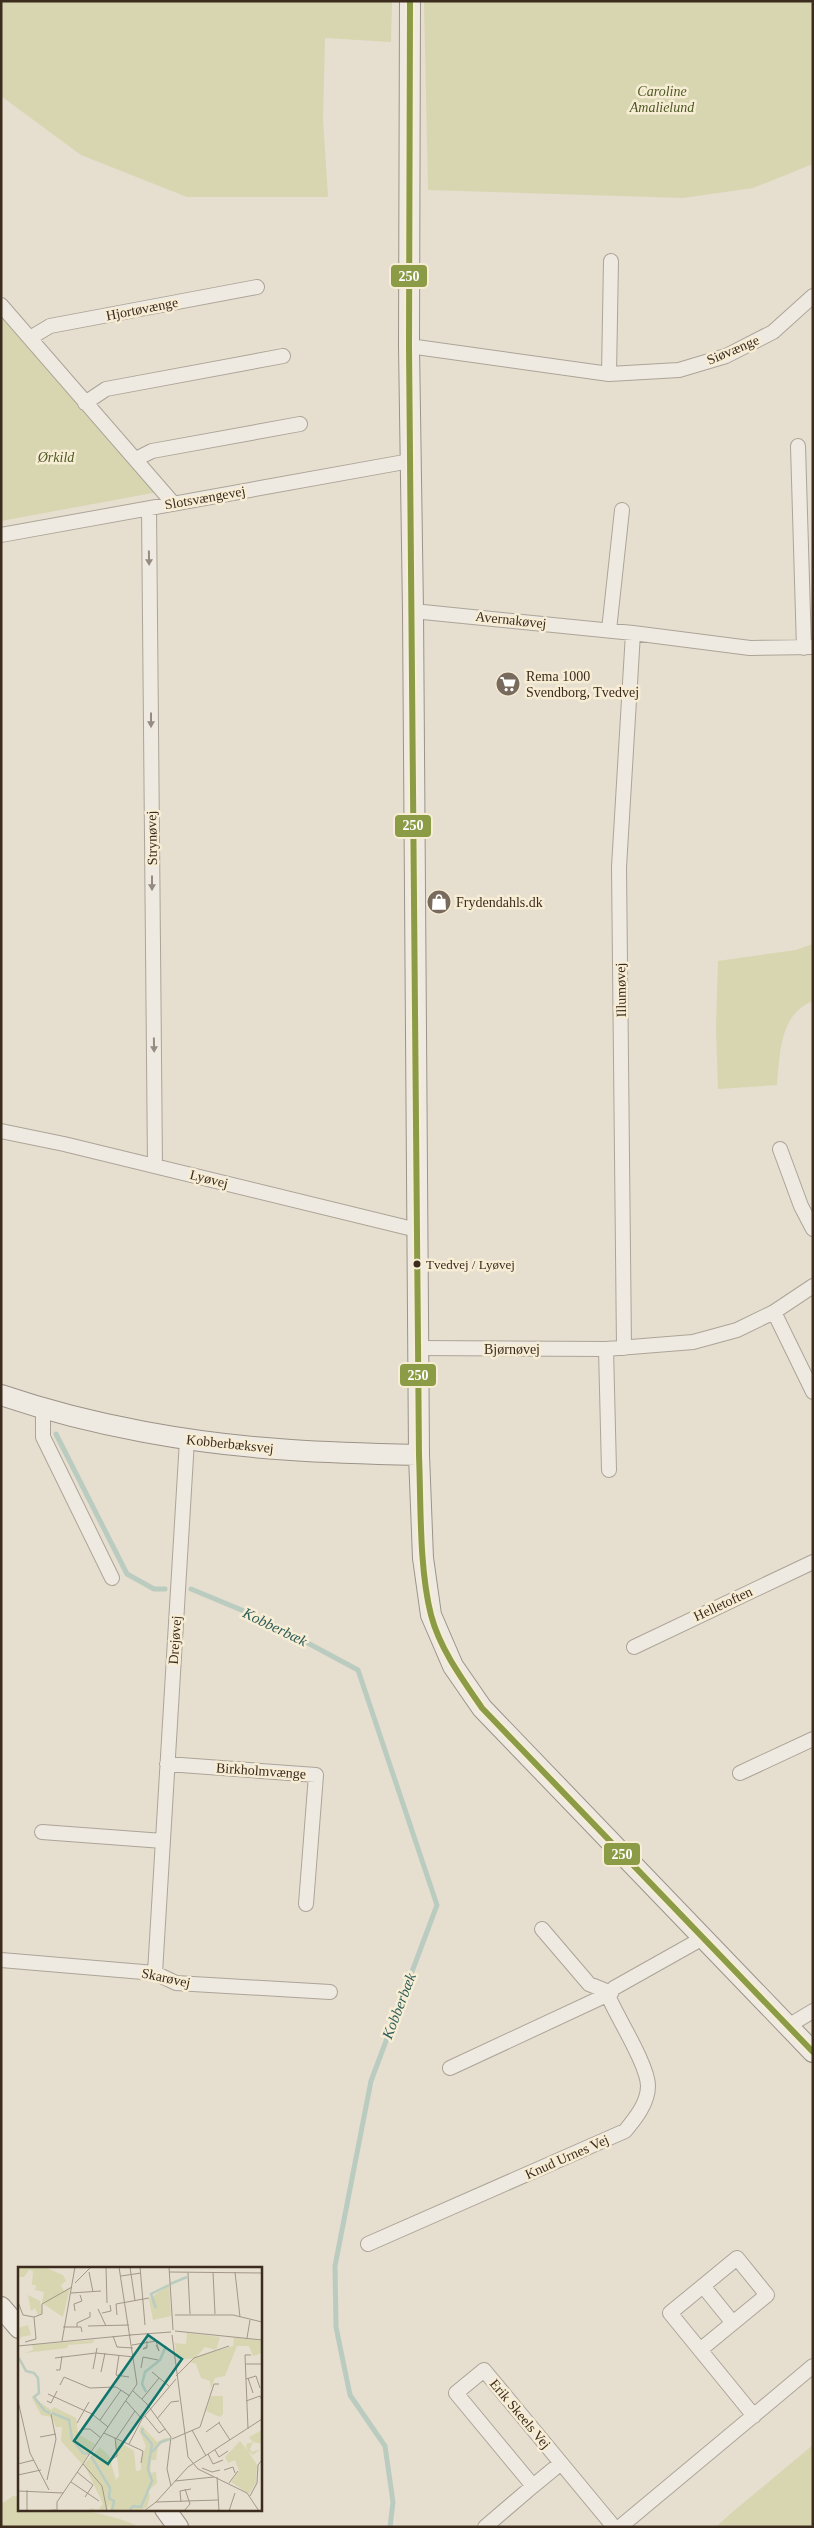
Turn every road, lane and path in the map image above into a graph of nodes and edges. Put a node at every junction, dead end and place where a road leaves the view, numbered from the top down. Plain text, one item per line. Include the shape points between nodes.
1 (410, 1) edge
2 (610, 261) dead end
3 (257, 287) dead end
4 (813, 296) edge
5 (1, 305) edge
6 (30, 338) junction
7 (409, 346) junction
8 (283, 356) dead end
9 (609, 374) junction
10 (85, 403) junction
11 (300, 424) dead end
12 (798, 446) dead end
13 (136, 459) junction
14 (410, 461) junction
15 (173, 503) junction
16 (149, 509) junction
17 (622, 510) dead end
18 (1, 534) edge
19 (413, 611) junction
20 (609, 630) junction
21 (633, 633) junction
22 (808, 647) edge
23 (1, 1131) edge
24 (780, 1149) dead end
25 (155, 1166) junction
26 (813, 1229) edge
27 (417, 1230) junction
28 (813, 1286) edge
29 (774, 1312) junction
30 (418, 1348) junction
31 (624, 1348) junction
32 (606, 1349) junction
33 (813, 1392) edge
34 (1, 1395) edge
35 (43, 1409) junction
36 (187, 1440) junction
37 (419, 1456) junction
38 (609, 1470) dead end
39 (813, 1562) edge
40 (112, 1578) dead end
41 (634, 1647) dead end
42 (813, 1739) edge
43 (168, 1764) junction
44 (740, 1773) dead end
45 (42, 1832) dead end
46 (163, 1841) junction
47 (306, 1904) dead end
48 (542, 1929) dead end
49 (703, 1938) junction
50 (1, 1960) edge
51 (154, 1973) junction
52 (330, 1992) dead end
53 (611, 1992) junction
54 (813, 2011) edge
55 (788, 2026) junction
56 (813, 2052) edge
57 (450, 2068) dead end
58 (368, 2244) dead end
59 (703, 2286) junction
60 (1, 2307) edge
61 (733, 2323) junction
62 (18, 2327) edge
63 (700, 2350) junction
64 (813, 2366) edge
65 (754, 2416) junction
66 (561, 2463) junction
67 (533, 2486) junction
68 (165, 2510) edge
69 (178, 2527) edge
70 (485, 2527) edge
71 (614, 2527) edge
72 (620, 2527) edge

1 - 7 street
2 - 9 street
3 - 6 street, Hjortøvænge via 50,326
4 - 9 street, Siøvænge via 773,332 726,356 679,370
5 - 6 street
6 - 10 street
7 - 9 street, Siøvænge
7 - 14 street
8 - 10 street via 106,389
10 - 13 street
11 - 13 street via 152,451
12 - 22 street, Avernakøvej
13 - 15 street
14 - 15 street, Slotsvængevej
14 - 19 street
15 - 16 street, Slotsvængevej
16 - 18 street, Slotsvængevej
16 -> 25 street, Strynøvej
17 - 20 street
19 - 20 street, Avernakøvej
19 - 27 street
20 - 21 street, Avernakøvej
21 - 22 street, Avernakøvej via 750,648
21 - 31 street, Illumøvej via 619,867
23 - 25 street, Lyøvej
24 - 26 street
25 - 27 street, Lyøvej
27 - 30 street
28 - 29 street, Bjørnøvej
29 - 31 street, Bjørnøvej via 737,1330 693,1342
29 - 33 street
30 - 32 street, Bjørnøvej
30 - 37 street
31 - 32 street, Bjørnøvej
32 - 38 street
34 - 35 street, Kobberbæksvej
35 - 36 street, Kobberbæksvej
35 - 40 street via 43,1437
36 - 37 street, Kobberbæksvej via 290,1450
36 - 43 street, Drejøvej
37 - 49 street via 423,1558 431,1615 453,1666 482,1708
39 - 41 street, Helletoften
42 - 44 street
43 - 46 street, Drejøvej
43 - 47 street, Birkholmvænge via 316,1775
45 - 46 street
46 - 51 street, Drejøvej
48 - 53 street via 589,1984
49 - 53 street
49 - 55 street
50 - 51 street, Skarøvej
51 - 52 street, Skarøvej via 176,1983
53 - 57 street
53 - 58 street, Knud Urnes Vej via 612,2004 643,2067 648,2086 640,2113 625,2131
54 - 55 street
55 - 56 street
59 - 61 street
59 - 61 street via 737,2258 767,2295
59 - 63 street via 670,2313
60 - 62 street
61 - 63 street
63 - 65 street
64 - 65 street
65 - 72 street
66 - 67 street
66 - 67 street, Erik Skeels Vej via 484,2370 456,2393
66 - 71 street, Erik Skeels Vej
67 - 70 street
68 - 69 street

